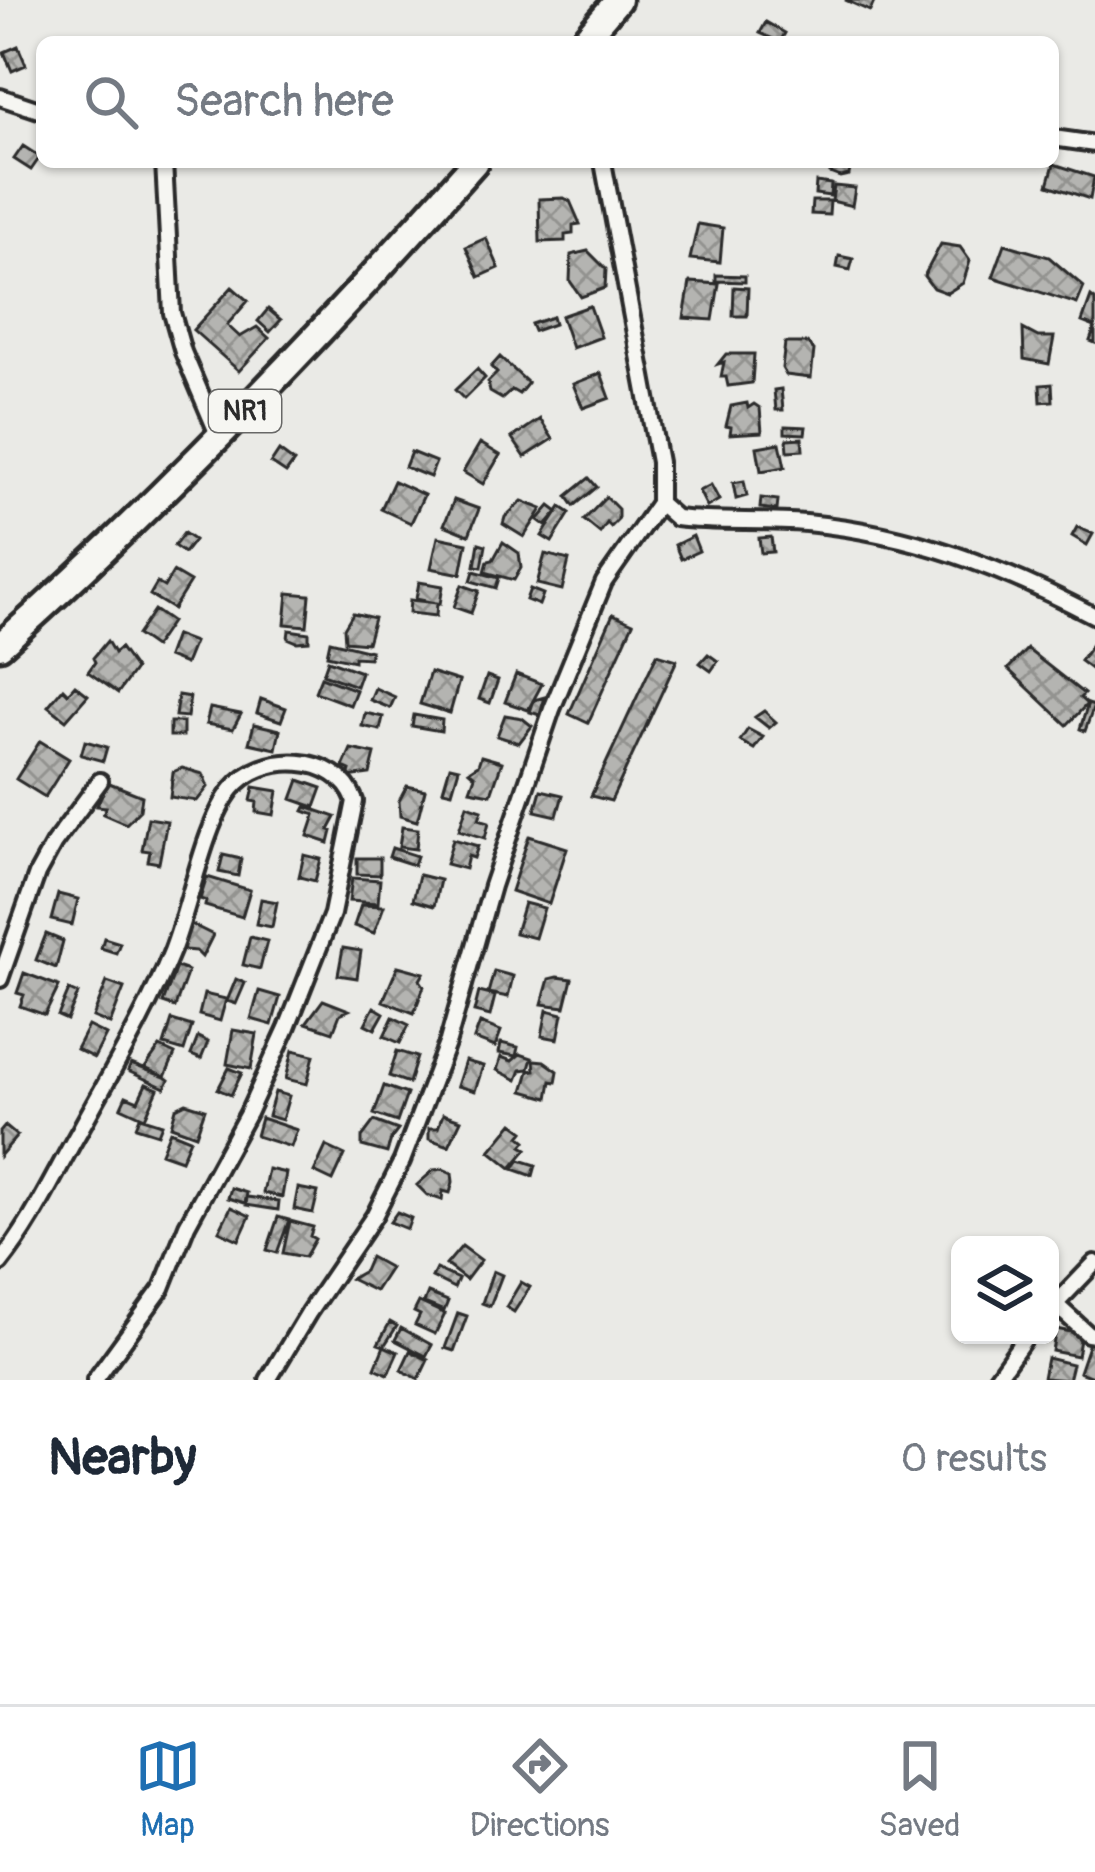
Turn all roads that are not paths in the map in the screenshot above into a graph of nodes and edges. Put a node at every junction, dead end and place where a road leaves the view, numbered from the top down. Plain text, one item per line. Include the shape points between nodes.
1 (619, 0) edge
2 (587, 36) edge
3 (0, 97) edge
4 (36, 109) edge
5 (1059, 139) edge
6 (1095, 144) edge
7 (164, 168) edge
8 (470, 168) edge
9 (604, 168) edge
10 (219, 437) junction
11 (659, 503) junction
12 (1095, 616) edge
13 (0, 646) edge
14 (100, 781) dead end
15 (0, 979) edge
16 (0, 1263) edge
17 (1095, 1263) edge
18 (1059, 1301) edge
19 (1059, 1312) edge
20 (1095, 1335) edge
21 (1021, 1344) edge
22 (95, 1380) edge
23 (268, 1380) edge
24 (995, 1380) edge

1 - 2 highway
3 - 4 street
5 - 6 street
7 - 10 street via 172,313
8 - 10 highway, NR1
9 - 11 street via 659,462
10 - 13 highway, NR1
11 - 12 street via 676,518 828,525 952,552
11 - 23 street via 620,554 584,623 492,886 448,1041 387,1194
14 - 15 street via 37,874
16 - 22 street via 144,1013 235,785 278,764 333,773 355,801 319,951 162,1288
17 - 18 street
19 - 20 street
21 - 24 street

